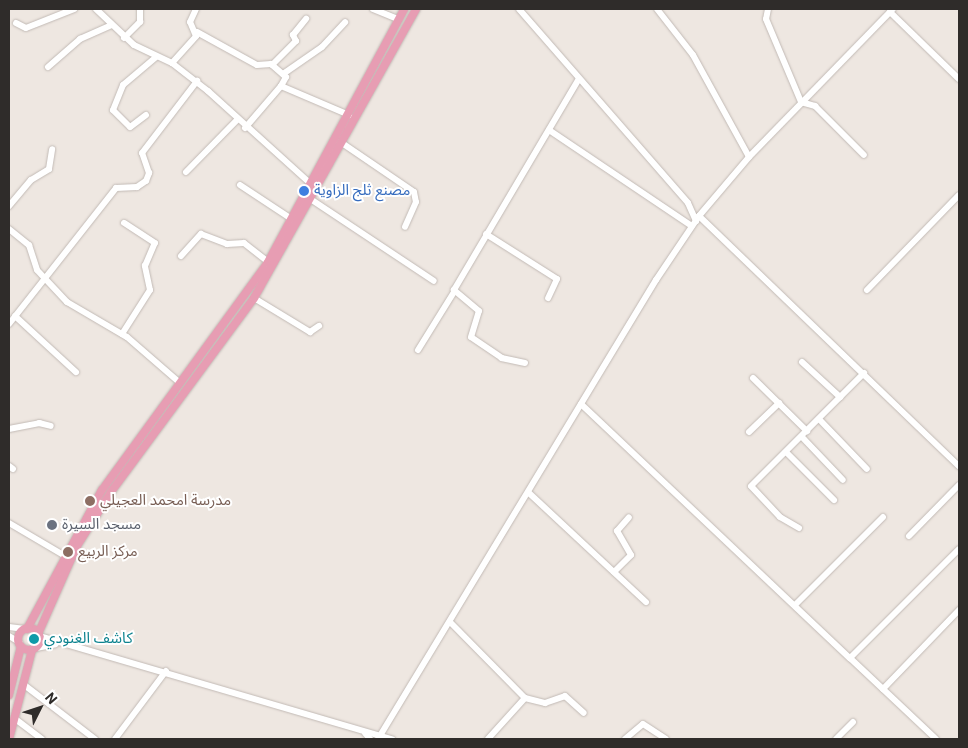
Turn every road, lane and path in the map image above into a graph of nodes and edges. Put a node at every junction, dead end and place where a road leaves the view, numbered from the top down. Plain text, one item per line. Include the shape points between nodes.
1 (74, 9) edge
2 (96, 9) edge
3 (140, 9) edge
4 (196, 9) edge
5 (373, 9) edge
6 (404, 9) edge
7 (416, 9) edge
8 (519, 9) edge
9 (657, 9) edge
10 (768, 9) edge
11 (892, 10) edge
12 (306, 19) dead end
13 (398, 19) junction
14 (345, 22) dead end
15 (16, 23) dead end
16 (111, 25) junction
17 (197, 32) junction
18 (124, 38) junction
19 (156, 57) junction
20 (172, 63) junction
21 (272, 65) junction
22 (48, 66) dead end
23 (283, 74) junction
24 (579, 79) junction
25 (959, 79) edge
26 (196, 81) junction
27 (280, 86) junction
28 (801, 102) junction
29 (146, 115) dead end
30 (349, 115) junction
31 (237, 120) junction
32 (245, 128) junction
33 (549, 130) junction
34 (342, 143) junction
35 (52, 149) dead end
36 (864, 155) dead end
37 (749, 158) junction
38 (186, 172) dead end
39 (240, 185) dead end
40 (312, 185) junction
41 (959, 195) edge
42 (312, 200) junction
43 (9, 206) edge
44 (293, 220) junction
45 (696, 221) junction
46 (124, 223) dead end
47 (405, 227) dead end
48 (9, 229) edge
49 (486, 234) junction
50 (181, 256) dead end
51 (268, 262) junction
52 (434, 281) dead end
53 (46, 282) junction
54 (867, 290) dead end
55 (454, 292) junction
56 (254, 298) junction
57 (548, 298) dead end
58 (16, 316) junction
59 (9, 324) edge
60 (318, 326) dead end
61 (122, 334) junction
62 (418, 350) dead end
63 (802, 362) dead end
64 (525, 363) dead end
65 (76, 372) dead end
66 (864, 373) junction
67 (753, 378) dead end
68 (180, 382) junction
69 (840, 397) junction
70 (779, 403) junction
71 (581, 404) junction
72 (819, 419) junction
73 (51, 426) dead end
74 (9, 429) edge
75 (807, 431) junction
76 (749, 432) dead end
77 (802, 437) junction
78 (786, 452) junction
79 (959, 466) edge
80 (867, 469) dead end
81 (843, 480) dead end
82 (959, 485) edge
83 (529, 493) junction
84 (834, 500) dead end
85 (629, 517) dead end
86 (883, 517) dead end
87 (9, 523) edge
88 (799, 528) dead end
89 (909, 536) dead end
90 (959, 549) edge
91 (68, 558) junction
92 (614, 572) junction
93 (646, 602) dead end
94 (796, 604) junction
95 (959, 610) edge
96 (451, 623) junction
97 (9, 627) edge
98 (26, 629) junction
99 (39, 635) junction
100 (14, 640) edge
101 (60, 644) junction
102 (34, 649) junction
103 (850, 658) junction
104 (166, 671) junction
105 (22, 684) junction
106 (883, 689) junction
107 (9, 695) edge
108 (525, 698) junction
109 (584, 713) dead end
110 (14, 718) junction
111 (853, 722) dead end
112 (362, 731) junction
113 (384, 738) edge
114 (9, 739) edge
115 (42, 739) edge
116 (95, 739) edge
117 (115, 739) edge
118 (370, 739) edge
119 (488, 739) edge
120 (625, 739) edge
121 (666, 739) edge
122 (836, 739) edge
123 (936, 739) edge

1 - 15 street via 26,28
2 - 16 street
3 - 18 street via 140,22
4 - 17 street via 190,22
5 - 13 street
6 - 13 main road
7 - 34 main road
8 - 24 street
9 - 37 street via 693,55
10 - 28 street via 768,26
11 - 25 street
11 - 28 street
12 - 21 street via 293,35 296,41
13 - 30 main road
14 - 23 street via 322,47
16 - 18 street
16 - 22 street via 80,39
17 - 20 street
17 - 21 street via 256,65
18 - 19 street
19 - 20 street
19 - 29 street via 123,85 113,110 130,127
20 - 26 street
21 - 23 street
23 - 27 street
24 - 33 street
24 - 45 street via 688,203
26 - 31 street
26 - 53 street via 142,153 149,173 146,181 137,187 116,188 61,255
27 - 30 street
27 - 32 street
28 - 36 street via 815,106
28 - 37 street
30 - 40 main road
31 - 32 street
31 - 38 street
32 - 40 street
33 - 45 street
33 - 49 street
34 - 42 main road
34 - 47 street via 414,192 416,202
35 - 43 street via 48,169 31,180
37 - 45 street
39 - 44 street
40 - 44 main road
41 - 54 street
42 - 52 street
42 - 56 main road
44 - 51 main road
45 - 66 street
45 - 71 street
46 - 61 street via 149,235 155,246 145,266 150,290
48 - 53 street via 29,245
49 - 55 street
49 - 57 street via 557,279
50 - 51 street via 201,234 227,244 244,243
51 - 68 main road
53 - 58 street
53 - 61 street via 88,318
55 - 62 street
55 - 64 street via 479,311 471,337 502,358
56 - 60 street via 310,332
56 - 91 main road via 111,492
58 - 59 street
58 - 65 street
61 - 68 street
63 - 69 street
66 - 69 street
66 - 79 street
67 - 70 street
68 - 91 main road via 102,490
69 - 72 street
70 - 75 street
70 - 76 street
71 - 83 street
71 - 94 street
72 - 75 street
72 - 80 street
73 - 74 street via 39,423
75 - 77 street
77 - 78 street
77 - 81 street
78 - 84 street
78 - 88 street via 751,487 780,517
82 - 89 street
83 - 92 street
83 - 96 street
85 - 92 street via 617,531 631,555
86 - 94 street
87 - 91 street
90 - 103 street
91 - 98 main road
91 - 99 main road
92 - 93 street
94 - 103 street
95 - 106 street
96 - 108 street
96 - 113 street
97 - 98 street
98 - 99 main road
98 - 100 main road
99 - 101 street
99 - 102 main road
100 - 102 main road
100 - 107 main road
101 - 102 street
101 - 104 street
102 - 105 main road
103 - 106 street
104 - 112 street
104 - 117 street
105 - 110 main road
105 - 116 street
106 - 123 street
108 - 109 street via 545,703 565,696
108 - 119 street
110 - 114 main road
110 - 115 street
111 - 122 street
112 - 113 street
112 - 118 street
120 - 121 street via 644,724

